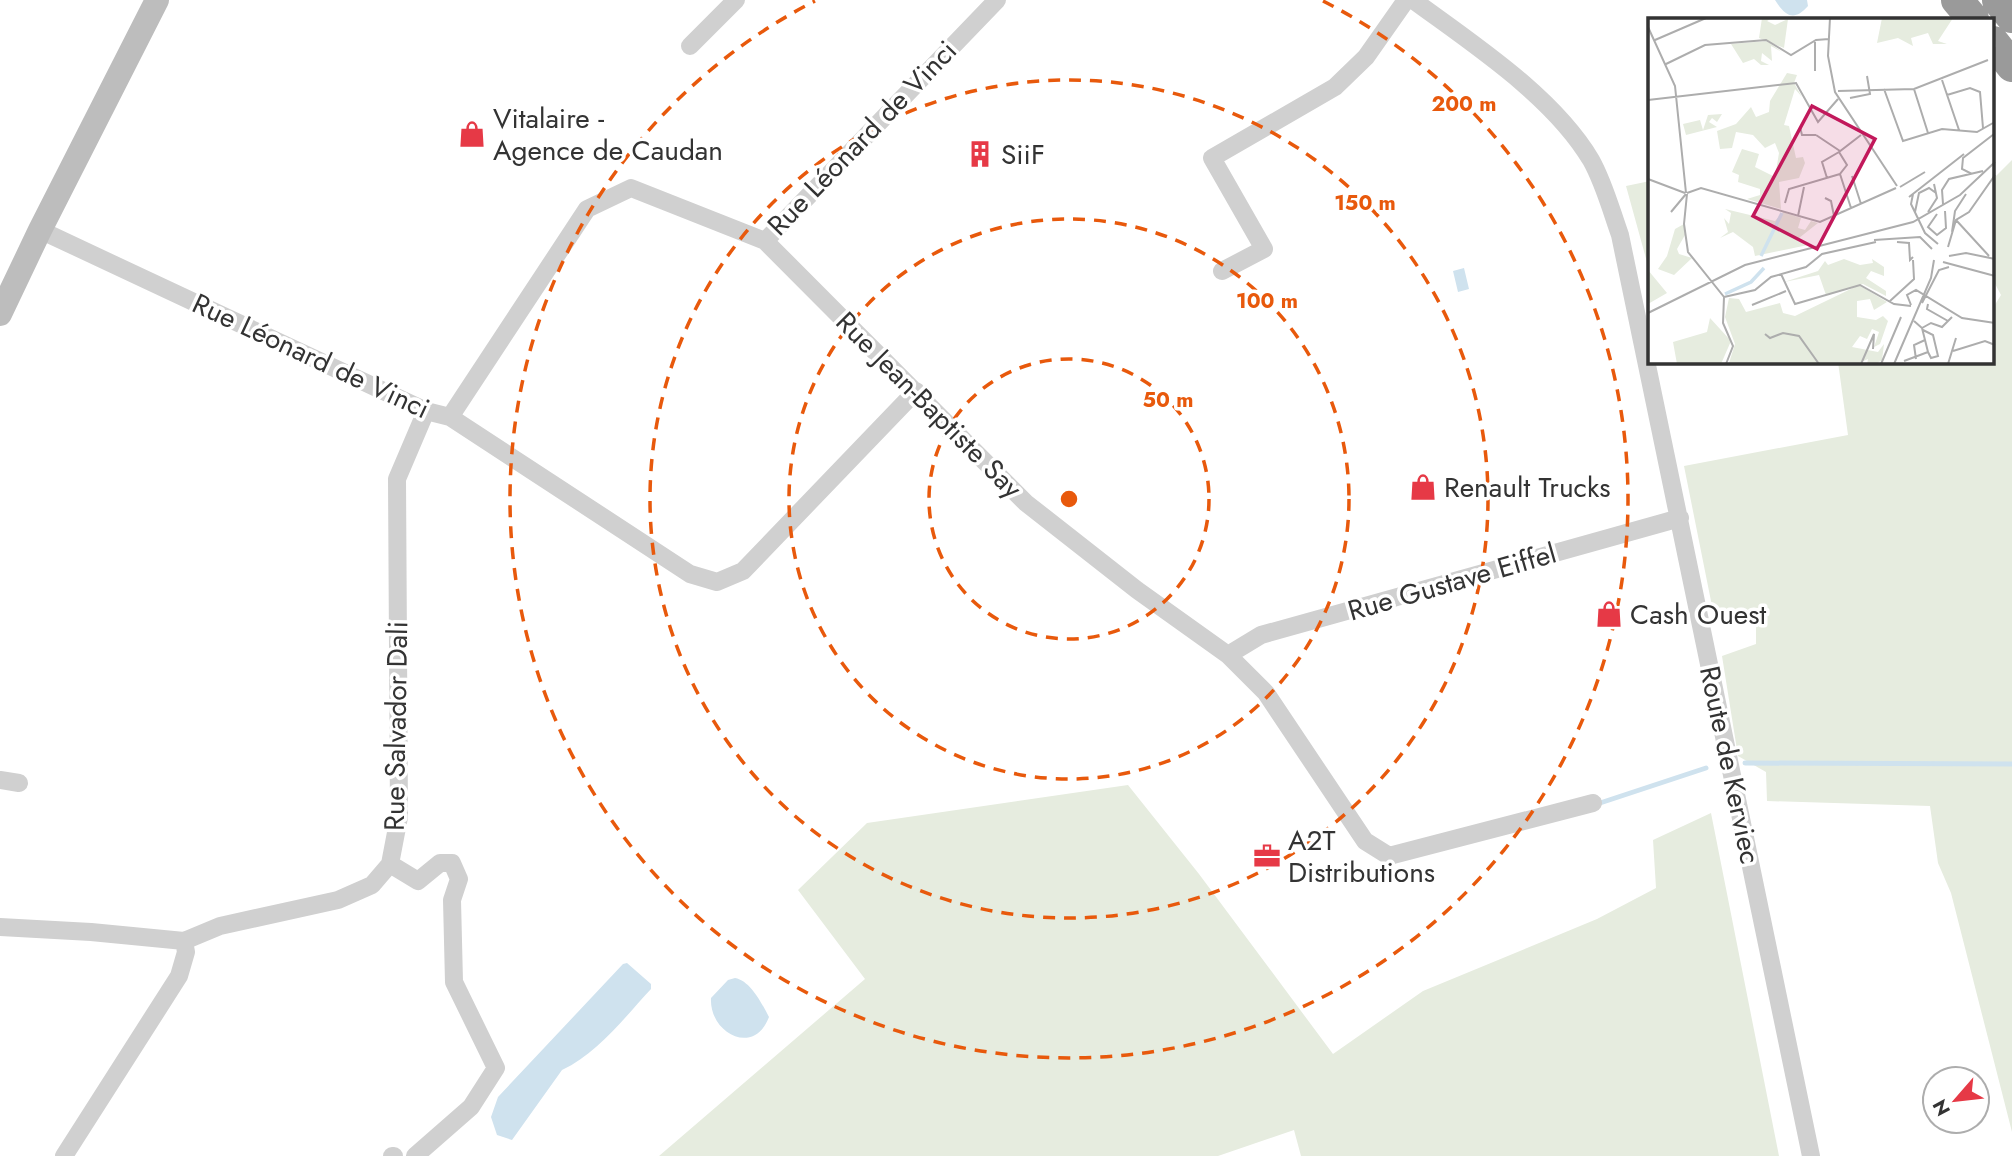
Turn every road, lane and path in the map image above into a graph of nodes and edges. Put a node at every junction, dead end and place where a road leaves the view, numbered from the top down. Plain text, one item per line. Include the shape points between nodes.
1 (157, 0) edge
2 (736, 0) edge
3 (997, 0) edge
4 (1406, 0) edge
5 (1413, 0) edge
6 (1958, 0) edge
7 (1998, 0) edge
8 (2012, 17) edge
9 (1972, 18) edge
10 (1994, 43) edge
11 (690, 46) dead end
12 (2012, 65) edge
13 (40, 230) junction
14 (765, 241) junction
15 (1222, 271) dead end
16 (0, 314) edge
17 (916, 391) junction
18 (426, 411) junction
19 (450, 417) junction
20 (1680, 518) junction
21 (1228, 655) junction
22 (0, 780) edge
23 (19, 783) dead end
24 (1592, 803) dead end
25 (390, 864) junction
26 (0, 927) edge
27 (184, 941) junction
28 (64, 1156) edge
29 (415, 1156) edge
30 (1811, 1156) edge

1 - 13 street
2 - 11 street
3 - 14 street, Rue Léonard de Vinci
4 - 15 street via 1366,57 1335,88 1212,158 1264,249
5 - 20 street, Route de Kerviec via 1516,77 1549,108 1591,161 1620,235
6 - 9 highway
7 - 8 highway
10 - 12 highway
13 - 16 street
13 - 18 street, Rue Léonard de Vinci
14 - 17 street, Rue Jean-Baptiste Say
14 - 19 street, Rue Léonard de Vinci via 631,188 587,209
17 - 19 street via 743,571 717,582 690,574
17 - 21 street, Rue Jean-Baptiste Say via 1026,503
18 - 19 street, Rue Léonard de Vinci
18 - 25 street, Rue Salvador Dali via 397,479 399,817
20 - 21 street, Rue Gustave Eiffel via 1261,635
20 - 30 street, Route de Kerviec
21 - 24 street, Rue Jean-Baptiste Say via 1266,694 1365,841 1389,856
22 - 23 street
25 - 27 street, Rue Salvador Dali via 372,884 338,900 219,926
25 - 29 street via 418,881 440,863 453,863 460,879 452,900 454,982 496,1068 471,1107
26 - 27 street
27 - 28 street via 186,952 179,976

